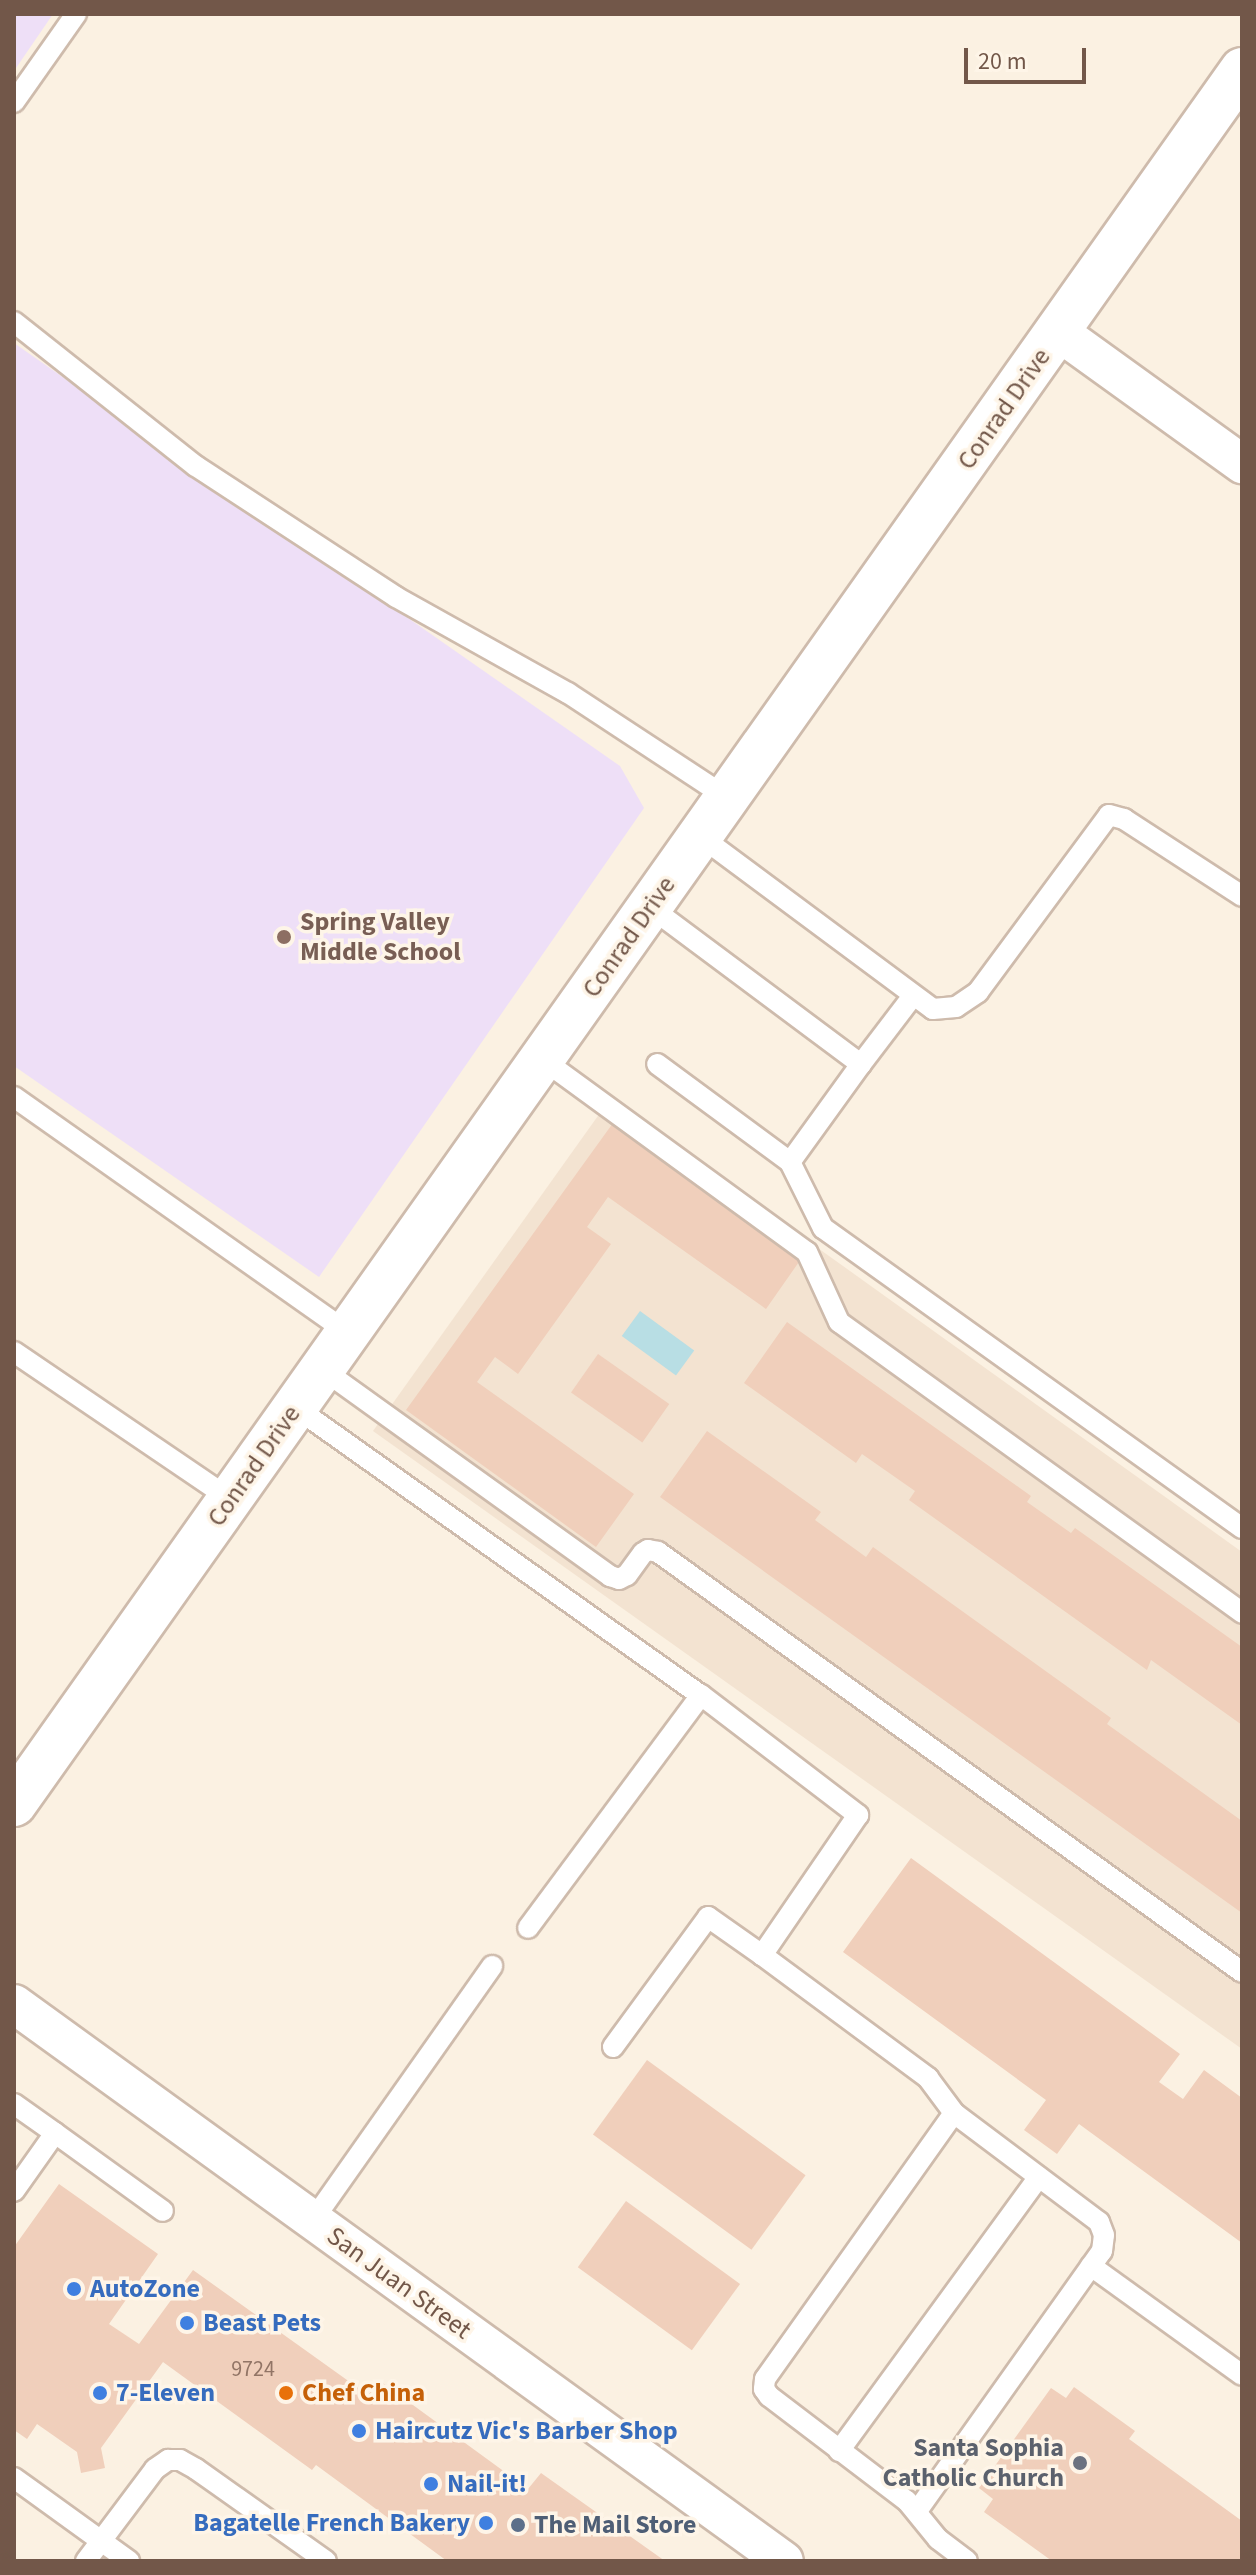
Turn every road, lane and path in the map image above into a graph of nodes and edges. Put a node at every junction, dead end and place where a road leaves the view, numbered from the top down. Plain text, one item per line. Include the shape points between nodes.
1 (76, 14) edge
2 (1242, 70) edge
3 (14, 102) edge
4 (14, 322) edge
5 (1059, 332) junction
6 (1242, 464) edge
7 (728, 798) junction
8 (700, 836) junction
9 (1242, 896) edge
10 (650, 907) junction
11 (912, 997) junction
12 (542, 1059) junction
13 (657, 1064) dead end
14 (861, 1064) junction
15 (14, 1097) edge
16 (790, 1162) junction
17 (348, 1333) junction
18 (14, 1352) edge
19 (322, 1369) junction
20 (295, 1407) junction
21 (230, 1499) junction
22 (1242, 1528) edge
23 (1242, 1613) edge
24 (701, 1695) junction
25 (14, 1804) edge
26 (528, 1928) dead end
27 (762, 1955) junction
28 (492, 1966) dead end
29 (1242, 1972) edge
30 (14, 2004) edge
31 (613, 2047) dead end
32 (14, 2104) edge
33 (954, 2113) junction
34 (55, 2133) junction
35 (1039, 2177) junction
36 (14, 2191) edge
37 (163, 2211) dead end
38 (313, 2220) junction
39 (1091, 2266) junction
40 (1242, 2375) edge
41 (839, 2451) junction
42 (14, 2478) edge
43 (917, 2511) junction
44 (101, 2541) junction
45 (86, 2561) edge
46 (129, 2561) edge
47 (326, 2561) edge
48 (784, 2561) edge
49 (967, 2561) edge

1 - 3 lane
2 - 5 street, Conrad Drive
4 - 7 lane via 196,466 396,597 568,693
5 - 6 street
5 - 7 street, Conrad Drive
7 - 8 street, Conrad Drive
8 - 10 street, Conrad Drive
8 - 11 lane
9 - 11 lane via 1124,819 1109,815 978,992 956,1007 933,1009
10 - 12 street, Conrad Drive
10 - 14 lane
11 - 14 lane
12 - 17 street, Conrad Drive
12 - 23 lane via 807,1252 839,1322
13 - 16 lane
14 - 16 lane
15 - 17 lane
16 - 22 lane via 823,1228
17 - 19 street, Conrad Drive
18 - 21 lane
19 - 20 street, Conrad Drive
19 - 29 lane via 610,1576 619,1579 643,1553 658,1552
20 - 21 street, Conrad Drive
20 - 24 lane
21 - 25 street, Conrad Drive
24 - 26 lane
24 - 27 lane via 858,1815
27 - 31 lane via 708,1917
27 - 33 lane via 928,2078
28 - 38 lane
30 - 38 street, San Juan Street
32 - 34 lane
33 - 35 lane
33 - 41 lane via 765,2379 769,2396
34 - 36 lane
34 - 37 lane
35 - 39 lane via 1099,2222 1102,2251
35 - 41 lane
38 - 48 street, San Juan Street
39 - 40 lane
39 - 43 lane
41 - 43 lane
42 - 44 lane
43 - 49 lane via 938,2539
44 - 45 lane
44 - 46 lane
44 - 47 lane via 155,2469 168,2460 180,2460

